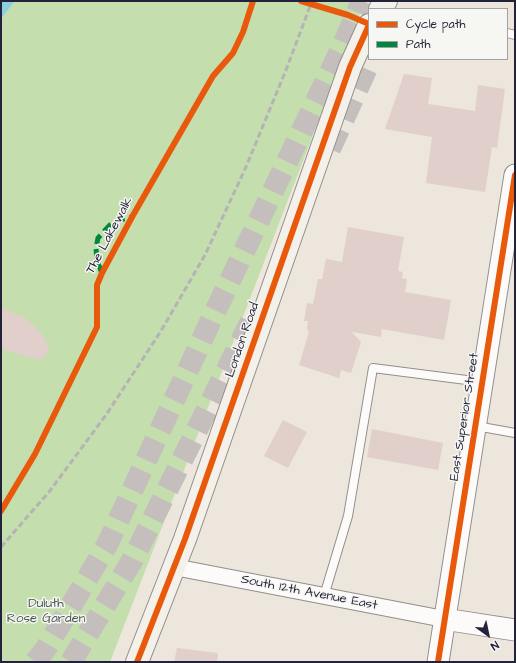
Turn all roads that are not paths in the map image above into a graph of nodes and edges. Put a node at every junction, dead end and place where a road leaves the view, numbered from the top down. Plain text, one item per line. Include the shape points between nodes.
1 (368, 27) edge
2 (515, 174) edge
3 (482, 382) junction
4 (475, 426) junction
5 (515, 433) edge
6 (174, 567) junction
7 (324, 596) junction
8 (444, 619) junction
9 (515, 630) edge
10 (137, 662) edge
11 (438, 662) edge

1 - 6 main road, London Road via 348,75
2 - 3 street, East Superior Street
3 - 4 street, East Superior Street
3 - 7 lane via 373,368 348,516
4 - 5 lane
4 - 8 street, East Superior Street
6 - 7 street, South 12th Avenue East
6 - 10 main road, London Road
7 - 8 street, South 12th Avenue East
8 - 9 street
8 - 11 street, East Superior Street

